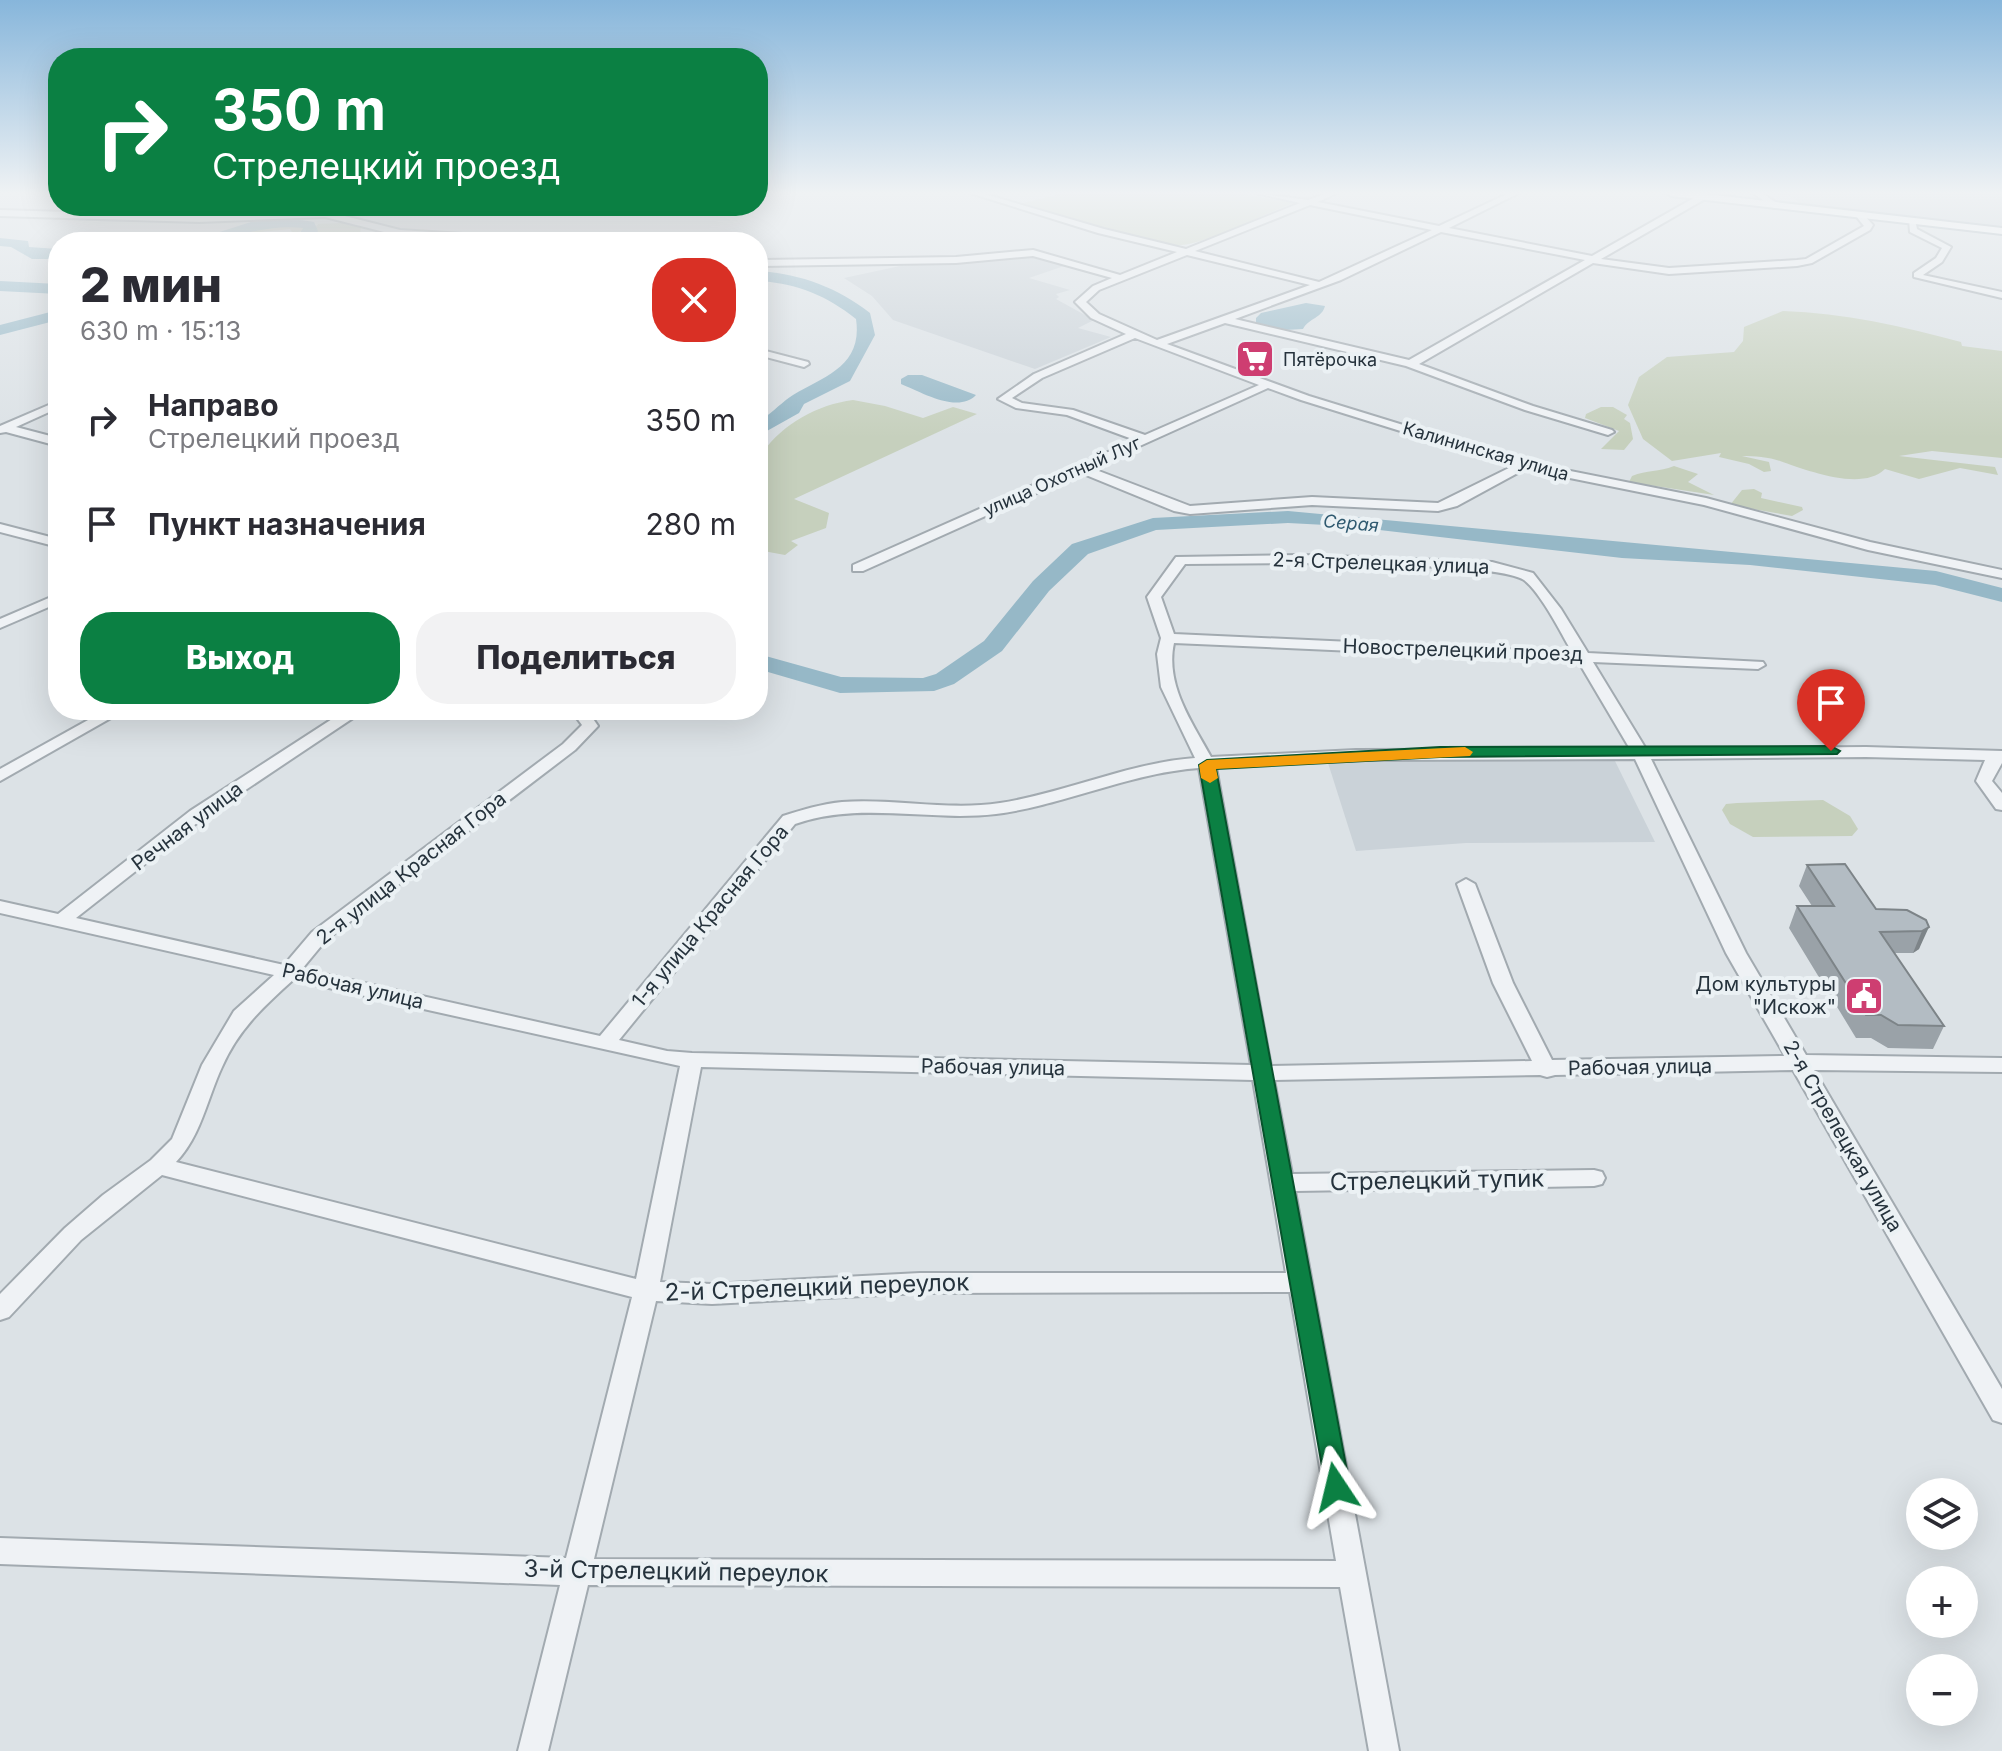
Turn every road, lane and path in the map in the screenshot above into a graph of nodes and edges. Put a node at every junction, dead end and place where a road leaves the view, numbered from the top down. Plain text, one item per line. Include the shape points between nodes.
1 (1109, 275) edge
2 (1129, 275) edge
3 (1280, 275) edge
4 (1338, 275) edge
5 (1570, 275) edge
6 (1917, 275) edge
7 (1121, 278) junction
8 (1318, 284) junction
9 (2002, 295) edge
10 (1223, 319) junction
11 (1135, 334) junction
12 (1157, 344) junction
13 (768, 355) edge
14 (804, 364) dead end
15 (1410, 364) junction
16 (1267, 385) junction
17 (48, 409) edge
18 (3, 429) edge
19 (1608, 432) dead end
20 (1145, 439) junction
21 (48, 440) edge
22 (1524, 465) junction
23 (1079, 468) junction
24 (0, 528) edge
25 (48, 540) edge
26 (858, 568) dead end
27 (2002, 574) edge
28 (48, 602) edge
29 (0, 624) edge
30 (1168, 638) junction
31 (1579, 655) junction
32 (1758, 665) dead end
33 (99, 720) edge
34 (342, 720) edge
35 (584, 720) edge
36 (1641, 754) junction
37 (2002, 756) edge
38 (1207, 765) junction
39 (0, 776) edge
40 (2002, 805) edge
41 (1466, 884) dead end
42 (0, 907) edge
43 (61, 921) junction
44 (289, 972) junction
45 (604, 1044) junction
46 (692, 1060) junction
47 (1801, 1063) junction
48 (2002, 1065) edge
49 (1547, 1070) junction
50 (1262, 1073) junction
51 (159, 1166) junction
52 (1594, 1178) dead end
53 (1281, 1183) junction
54 (1299, 1282) junction
55 (646, 1291) junction
56 (0, 1310) edge
57 (2002, 1412) edge
58 (0, 1551) edge
59 (576, 1572) junction
60 (1353, 1574) junction
61 (533, 1751) edge
62 (1384, 1751) edge

1 - 7 street
2 - 7 street
3 - 8 street
4 - 8 street
5 - 15 street
6 - 9 street
7 - 11 street, Калининская улица via 1080,302 1095,316
8 - 10 street
10 - 12 street
10 - 15 street
11 - 12 street, Калининская улица
11 - 20 street via 1038,376 1004,399 1069,412
12 - 16 street, Калининская улица
13 - 14 street
15 - 19 street
16 - 20 street, улица Охотный Луг
16 - 22 street, Калининская улица
17 - 18 street
18 - 21 street
20 - 23 street, улица Охотный Луг
22 - 23 street via 1438,507 1312,501 1206,509 1178,508
22 - 27 street, Калининская улица via 1706,502 1868,546
23 - 26 street, улица Охотный Луг
24 - 25 street
28 - 29 street
30 - 31 street, Новострелецкий проезд
30 - 31 street, 2-я Стрелецкая улица via 1154,597 1181,560 1492,566 1528,576
30 - 38 street via 1168,688
31 - 32 street, Новострелецкий проезд
31 - 36 street, 2-я Стрелецкая улица
33 - 39 street
34 - 43 street, Речная улица via 196,815
35 - 44 street, 2-я улица Красная Гора via 569,747 319,936
36 - 37 street, 1-я улица Красная Гора via 1895,750
36 - 38 street, 1-я улица Красная Гора via 1440,752
36 - 47 street, 2-я Стрелецкая улица via 1736,953
37 - 40 street via 1991,763 1984,781
38 - 45 street, 1-я улица Красная Гора via 1093,782 1000,808 938,813 860,807 808,811 789,820
38 - 50 street
41 - 49 street via 1503,983
42 - 43 street, Рабочая улица
43 - 44 street, Рабочая улица
44 - 45 street, Рабочая улица
44 - 51 street, 2-я улица Красная Гора via 241,1016 212,1065 181,1143
45 - 46 street, Рабочая улица
46 - 50 street, Рабочая улица
46 - 55 street
47 - 48 street, Рабочая улица
47 - 49 street, Рабочая улица
47 - 57 street, 2-я Стрелецкая улица
49 - 50 street, Рабочая улица
50 - 53 street
51 - 55 street, 2-й Стрелецкий переулок
51 - 56 street, 2-я улица Красная Гора via 83,1225
52 - 53 street, Стрелецкий тупик
53 - 54 street
54 - 55 street, 2-й Стрелецкий переулок via 920,1283 712,1294
54 - 60 street
55 - 59 street
58 - 59 street, 3-й Стрелецкий переулок
59 - 60 street, 3-й Стрелецкий переулок
59 - 61 street
60 - 62 street

